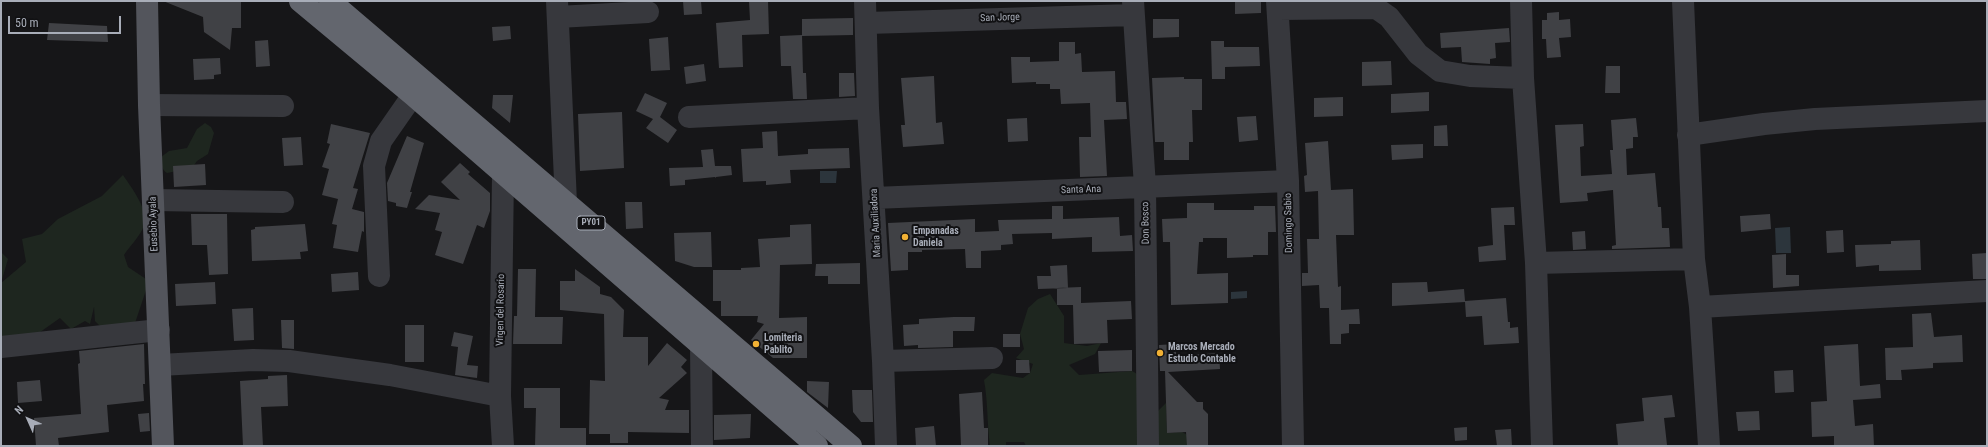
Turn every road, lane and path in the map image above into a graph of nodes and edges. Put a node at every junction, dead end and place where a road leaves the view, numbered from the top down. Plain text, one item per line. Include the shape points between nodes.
1 (147, 1) edge
2 (300, 1) edge
3 (330, 1) edge
4 (866, 1) edge
5 (1522, 1) edge
6 (1683, 1) edge
7 (1278, 5) edge
8 (1133, 8) edge
9 (557, 9) edge
10 (648, 12) dead end
11 (867, 22) junction
12 (1523, 78) junction
13 (413, 95) junction
14 (149, 104) junction
15 (283, 106) dead end
16 (868, 108) junction
17 (1987, 110) edge
18 (689, 117) dead end
19 (1688, 135) junction
20 (503, 174) junction
21 (1288, 181) junction
22 (1145, 188) junction
23 (874, 198) junction
24 (153, 200) junction
25 (283, 202) dead end
26 (566, 203) junction
27 (1694, 259) junction
28 (1536, 263) junction
29 (379, 276) dead end
30 (1987, 291) edge
31 (1700, 307) junction
32 (159, 330) junction
33 (701, 346) junction
34 (1, 347) edge
35 (992, 358) dead end
36 (884, 361) junction
37 (160, 365) junction
38 (500, 396) junction
39 (847, 445) edge
40 (163, 446) edge
41 (503, 446) edge
42 (702, 446) edge
43 (817, 446) edge
44 (886, 446) edge
45 (1148, 446) edge
46 (1293, 446) edge
47 (1542, 446) edge
48 (1709, 446) edge

1 - 14 main road, Eusebio Ayala
2 - 13 highway, PY01
3 - 26 highway, PY01
4 - 11 street, Maria Auxiliadora
5 - 12 street
6 - 19 street
7 - 12 street via 1376,8 1389,17 1418,54 1440,71 1470,76
7 - 21 street, Domingo Sabio
8 - 11 street, San Jorge
8 - 22 street, Don Bosco
9 - 10 street
9 - 26 street
11 - 16 street, Maria Auxiliadora
12 - 28 street
13 - 20 highway, PY01
13 - 29 street via 382,141 374,166
14 - 15 street
14 - 24 main road, Eusebio Ayala
16 - 18 street
16 - 23 street, Maria Auxiliadora
17 - 19 street via 1815,119
19 - 27 street
20 - 33 highway, PY01
20 - 38 street, Virgen del Rosario
21 - 22 street, Santa Ana
21 - 46 street, Domingo Sabio
22 - 23 street, Santa Ana
22 - 45 street, Don Bosco
23 - 36 street, Maria Auxiliadora
24 - 25 street
24 - 32 main road, Eusebio Ayala
26 - 39 highway, PY01
27 - 28 street
27 - 31 street
28 - 47 street
30 - 31 street
31 - 48 street
32 - 34 street
32 - 37 main road, Eusebio Ayala
33 - 42 street
33 - 43 highway, PY01
35 - 36 street
36 - 44 street, Maria Auxiliadora
37 - 38 street via 253,360 289,361
37 - 40 main road, Eusebio Ayala
38 - 41 street, Virgen del Rosario

